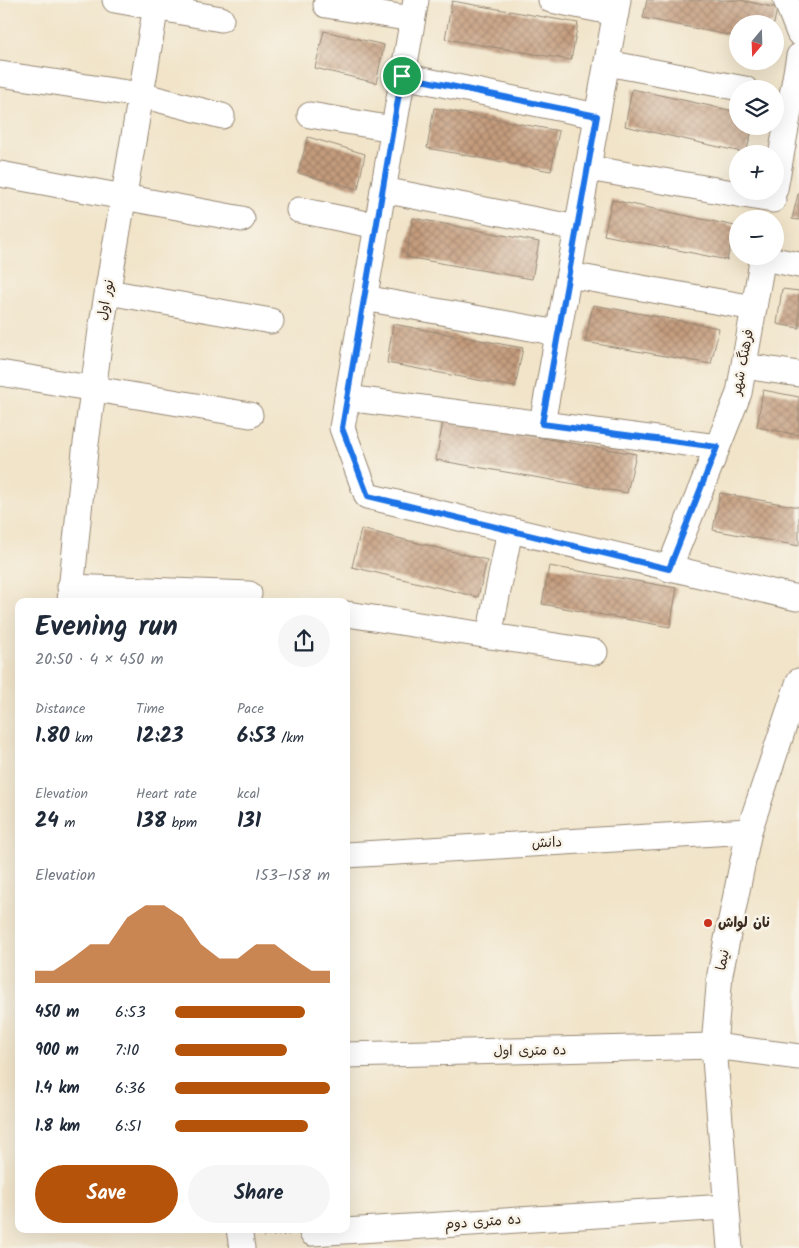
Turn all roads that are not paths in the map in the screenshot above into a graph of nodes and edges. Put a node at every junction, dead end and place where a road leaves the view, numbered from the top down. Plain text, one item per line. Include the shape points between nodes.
1 (115, 0) edge
2 (551, 0) edge
3 (786, 0) edge
4 (157, 4) edge
5 (326, 5) dead end
6 (617, 6) edge
7 (414, 10) edge
8 (221, 19) dead end
9 (799, 33) edge
10 (799, 56) edge
11 (607, 63) junction
12 (0, 74) edge
13 (402, 76) junction
14 (729, 86) edge
15 (784, 94) edge
16 (141, 95) junction
17 (784, 102) edge
18 (310, 115) dead end
19 (222, 116) dead end
20 (597, 116) junction
21 (393, 129) junction
22 (791, 146) edge
23 (784, 167) edge
24 (588, 168) junction
25 (0, 174) edge
26 (383, 190) junction
27 (729, 192) edge
28 (124, 196) junction
29 (299, 210) dead end
30 (242, 219) dead end
31 (377, 226) junction
32 (577, 228) junction
33 (784, 261) edge
34 (799, 264) edge
35 (762, 265) edge
36 (568, 275) junction
37 (108, 292) junction
38 (364, 298) junction
39 (754, 308) junction
40 (271, 321) dead end
41 (558, 333) junction
42 (744, 366) junction
43 (0, 373) edge
44 (799, 374) edge
45 (94, 388) junction
46 (347, 398) junction
47 (250, 415) dead end
48 (542, 424) junction
49 (717, 447) junction
50 (510, 530) junction
51 (669, 569) junction
52 (70, 594) edge
53 (249, 594) dead end
54 (797, 598) dead end
55 (350, 614) edge
56 (489, 636) junction
57 (595, 652) dead end
58 (799, 681) edge
59 (749, 831) junction
60 (350, 855) edge
61 (714, 1046) junction
62 (350, 1055) edge
63 (799, 1056) edge
64 (726, 1207) junction
65 (350, 1231) edge
66 (730, 1248) edge

1 - 4 street
2 - 6 street
3 - 9 street
4 - 8 street
4 - 16 street, نور اول
5 - 7 street
6 - 11 street
7 - 13 street
10 - 15 street
11 - 14 street
11 - 20 street
12 - 16 street
13 - 20 street
13 - 21 street
16 - 19 street
16 - 28 street, نور اول
17 - 22 street
18 - 21 street
20 - 24 street
21 - 26 street
22 - 23 street
24 - 27 street
24 - 32 street
25 - 28 street
26 - 31 street
26 - 32 street
28 - 30 street
28 - 37 street, نور اول
29 - 31 street
31 - 38 street
32 - 36 street
33 - 34 street
35 - 39 street, فرهنگ شهر
36 - 39 street
36 - 41 street
37 - 40 street
37 - 45 street, نور اول
38 - 41 street
38 - 46 street
39 - 42 street, فرهنگ شهر
41 - 48 street
42 - 44 street
42 - 49 street, فرهنگ شهر via 739,393
43 - 45 street
45 - 47 street
45 - 52 street, نور اول
46 - 48 street
46 - 50 street via 342,428 368,496
48 - 49 street
49 - 51 street, فرهنگ شهر
50 - 51 street
50 - 56 street
51 - 54 street
52 - 53 street
55 - 56 street
56 - 57 street
58 - 59 street, نیما
59 - 60 street, دانش
59 - 61 street, نیما via 720,974
61 - 62 street, ده متری اول
61 - 63 street, ده متری اول
61 - 64 street, نیما
64 - 65 street, ده متری دوم
64 - 66 street, نیما

